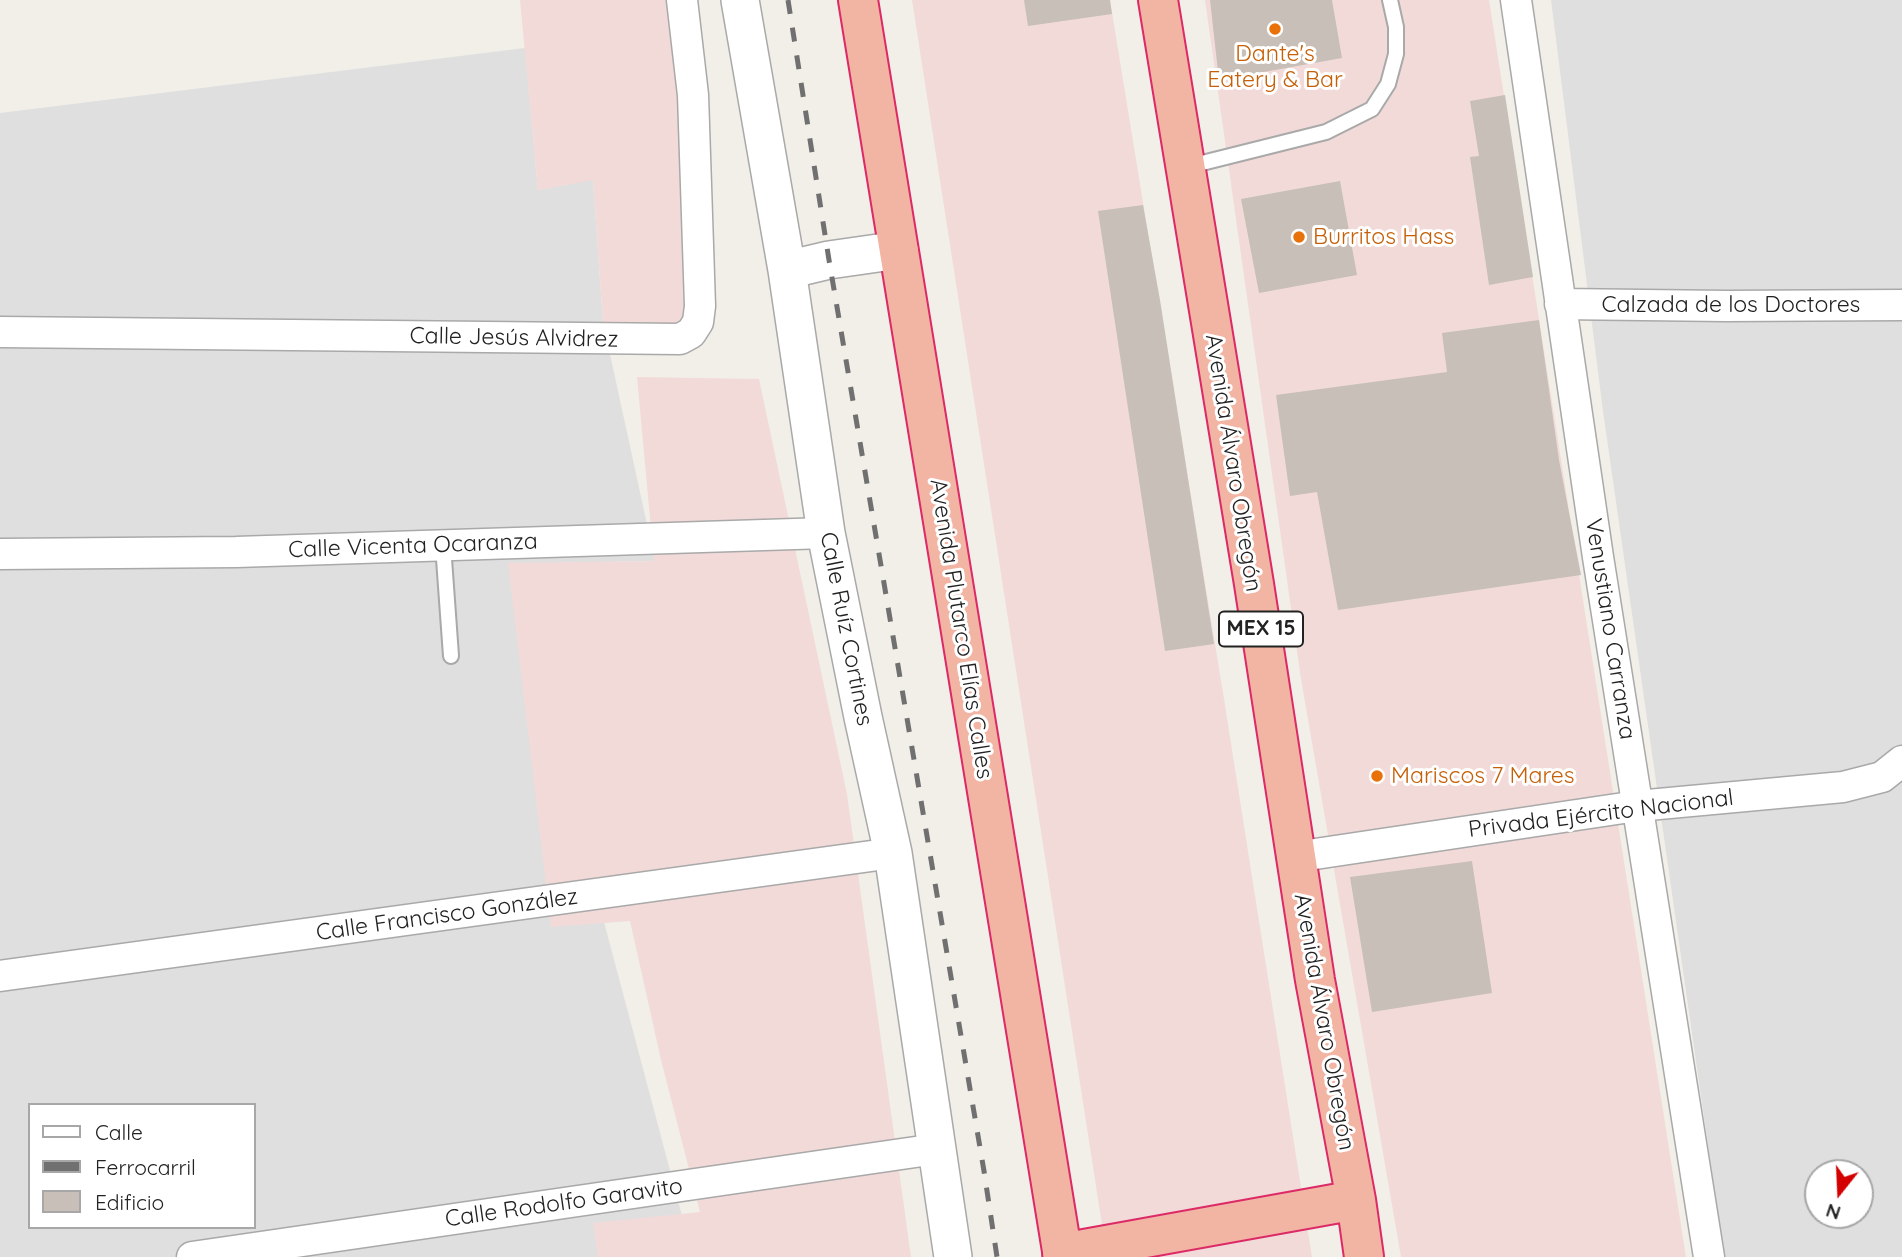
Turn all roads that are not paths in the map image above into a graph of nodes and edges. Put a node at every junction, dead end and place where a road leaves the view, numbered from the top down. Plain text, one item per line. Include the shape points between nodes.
1 (682, 0) edge
2 (740, 0) edge
3 (858, 0) edge
4 (1158, 0) edge
5 (1390, 0) edge
6 (1516, 0) edge
7 (1184, 168) junction
8 (899, 250) junction
9 (787, 270) junction
10 (1560, 304) junction
11 (1902, 305) edge
12 (0, 332) edge
13 (826, 533) junction
14 (443, 545) junction
15 (0, 554) edge
16 (451, 656) dead end
17 (1902, 761) edge
18 (1637, 806) junction
19 (893, 853) junction
20 (1295, 857) junction
21 (0, 976) edge
22 (936, 1149) junction
23 (1356, 1200) junction
24 (1063, 1255) edge
25 (192, 1257) edge
26 (953, 1257) edge
27 (1364, 1257) edge
28 (1709, 1257) edge

1 - 12 street, Calle Jesús Alvidrez via 693,95 700,306 698,323 680,339
2 - 9 street, Calle Ruíz Cortines
3 - 8 highway, Avenida Plutarco Elías Calles
4 - 7 highway, Avenida Álvaro Obregón / MEX 15
5 - 7 lane via 1396,54 1388,84 1372,109 1326,132
6 - 10 street, Venustiano Carranza
7 - 20 highway, Avenida Álvaro Obregón / MEX 15
8 - 9 street
8 - 24 highway, Avenida Plutarco Elías Calles
9 - 13 street, Calle Ruíz Cortines
10 - 11 street, Calzada de los Doctores
10 - 18 street, Venustiano Carranza
13 - 14 street, Calle Vicenta Ocaranza
13 - 19 street, Calle Ruíz Cortines
14 - 15 street, Calle Vicenta Ocaranza
14 - 16 lane
17 - 18 street, Privada Ejército Nacional via 1882,777 1843,787
18 - 20 street, Privada Ejército Nacional
18 - 28 street, Venustiano Carranza
19 - 21 street, Calle Francisco González
19 - 22 street, Calle Ruíz Cortines
20 - 23 highway, Avenida Álvaro Obregón / MEX 15
22 - 25 street, Calle Rodolfo Garavito
22 - 26 street, Calle Ruíz Cortines
23 - 24 highway
23 - 27 highway, Avenida Álvaro Obregón / MEX 15

